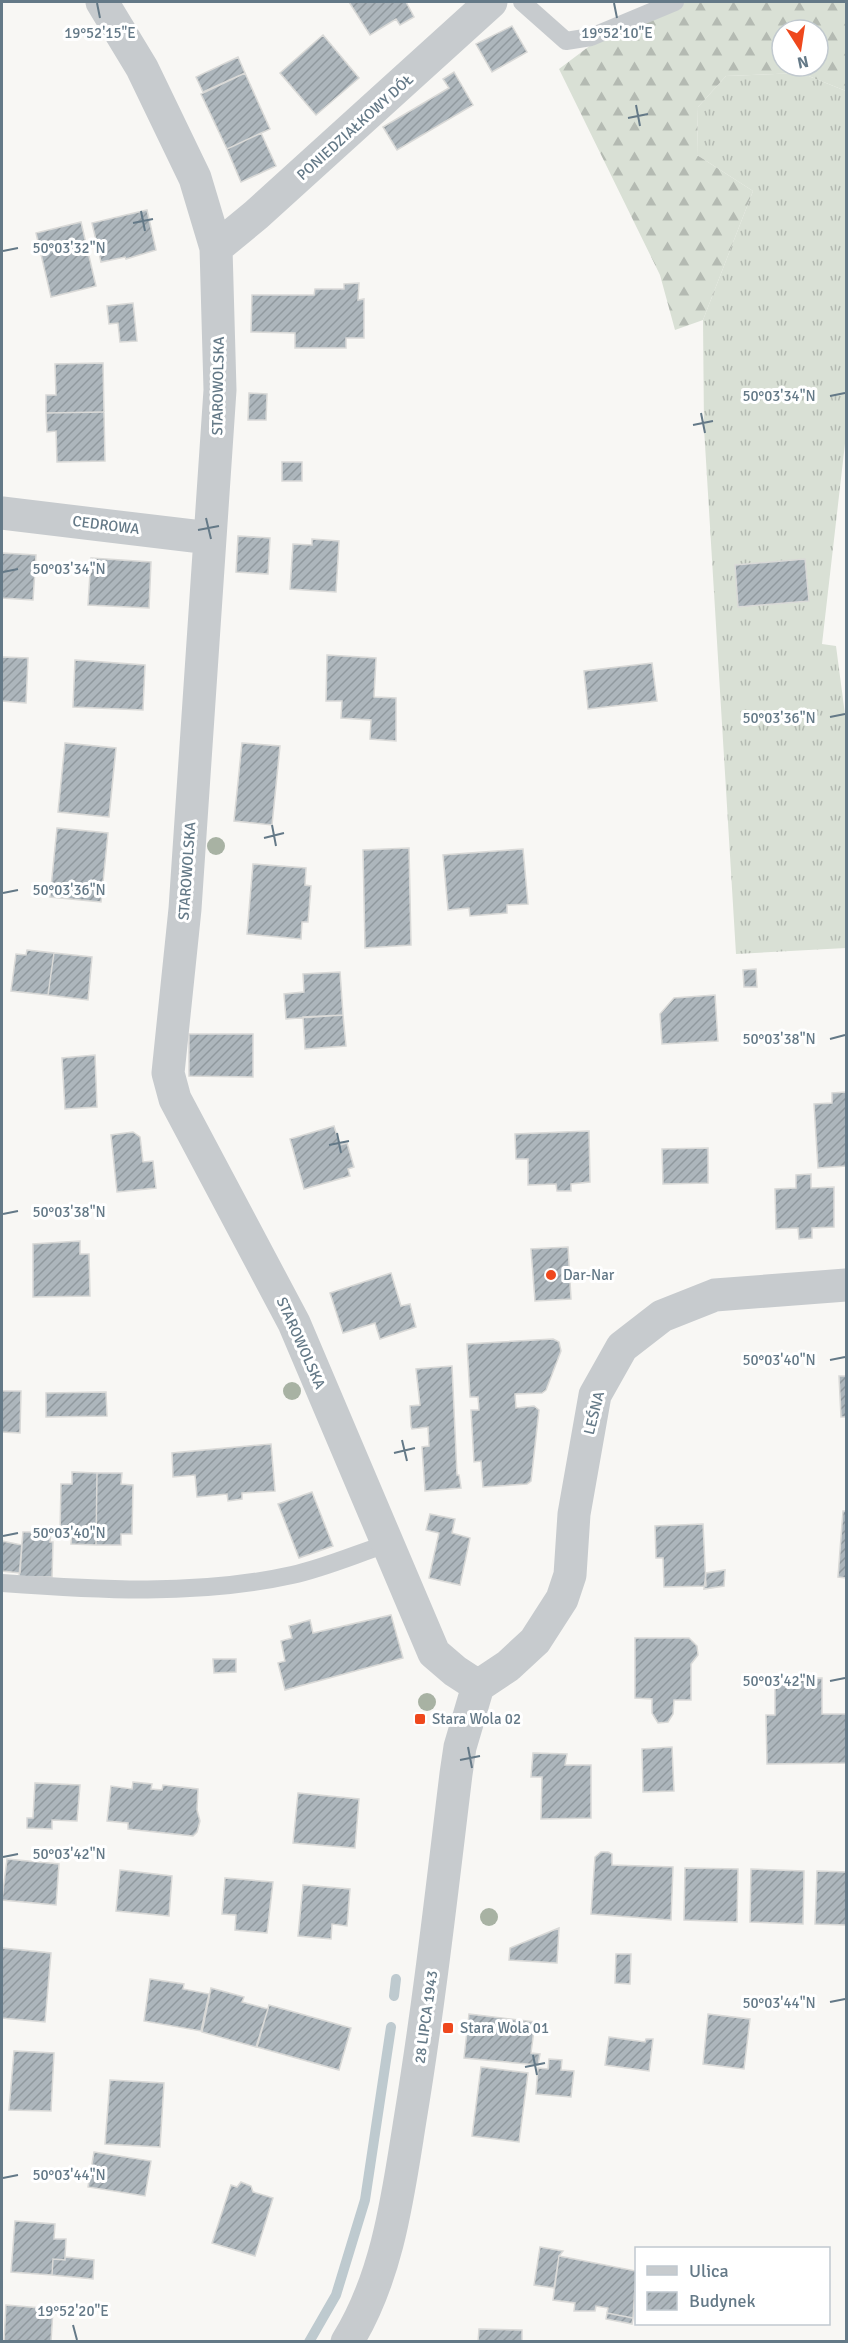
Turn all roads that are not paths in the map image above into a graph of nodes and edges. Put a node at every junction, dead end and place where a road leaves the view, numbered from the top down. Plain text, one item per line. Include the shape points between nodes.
1 (102, 2) edge
2 (491, 2) edge
3 (522, 2) edge
4 (675, 2) edge
5 (216, 248) junction
6 (2, 513) edge
7 (210, 538) junction
8 (846, 1285) edge
9 (387, 1544) junction
10 (2, 1582) edge
11 (478, 1686) junction
12 (347, 2342) edge

1 - 5 street, STAROWOLSKA via 142,68 195,178
2 - 5 street, PONIEDZIAŁKOWY DÓŁ
3 - 4 lane via 566,41 591,37
5 - 7 street, STAROWOLSKA via 220,390
6 - 7 street, CEDROWA
7 - 9 street, STAROWOLSKA via 185,909 168,1073 175,1099 294,1323
8 - 11 street, LEŚNA via 715,1295 662,1316 622,1347 595,1395 574,1514 570,1575 562,1599 535,1641
9 - 10 lane via 292,1575 208,1587 77,1589
9 - 11 street, STAROWOLSKA via 434,1653
11 - 12 street, 28 LIPCA 1943 via 460,1747 426,2022 396,2202 372,2296

